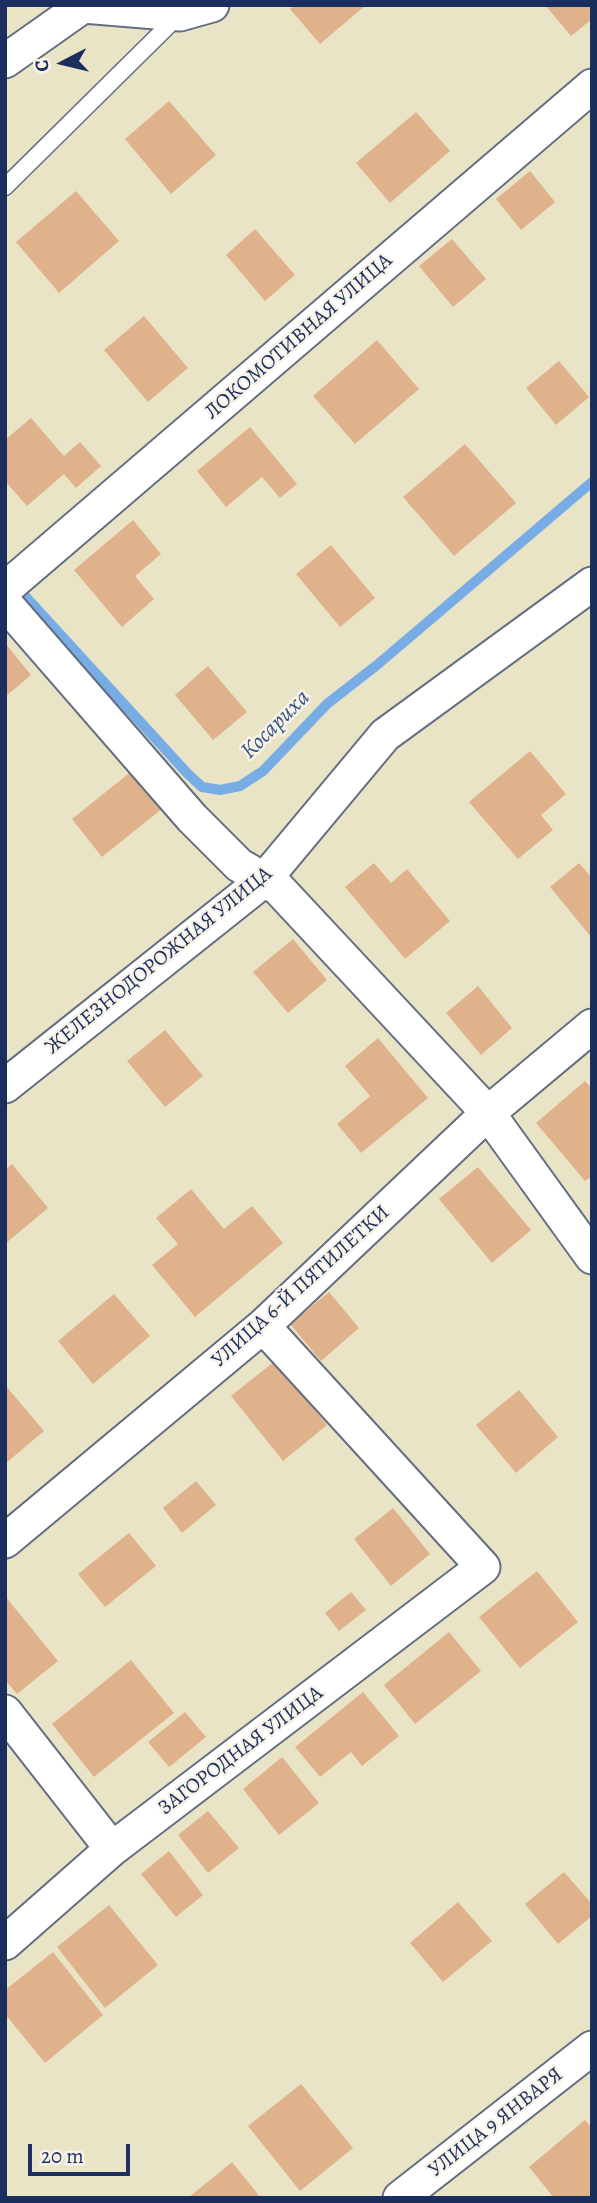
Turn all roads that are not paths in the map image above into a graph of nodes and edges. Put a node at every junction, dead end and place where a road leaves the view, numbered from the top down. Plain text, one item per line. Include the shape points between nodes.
1 (212, 5) edge
2 (180, 15) junction
3 (5, 61) edge
4 (592, 86) edge
5 (5, 187) edge
6 (592, 584) edge
7 (5, 589) edge
8 (5, 603) edge
9 (264, 880) junction
10 (592, 1026) edge
11 (5, 1086) edge
12 (488, 1113) junction
13 (592, 1257) edge
14 (262, 1326) junction
15 (5, 1541) edge
16 (5, 1712) edge
17 (112, 1849) junction
18 (5, 1942) edge
19 (592, 2048) edge
20 (400, 2198) edge

1 - 2 street
2 - 3 street via 83,6
2 - 5 lane
4 - 7 street, ЛОКОМОТИВНАЯ УЛИЦА
6 - 9 street, ЖЕЛЕЗНОДОРОЖНАЯ УЛИЦА via 385,735
8 - 9 street via 192,818 239,865
9 - 11 street, ЖЕЛЕЗНОДОРОЖНАЯ УЛИЦА
9 - 12 street via 278,888
10 - 12 street, УЛИЦА 6-Й ПЯТИЛЕТКИ
12 - 13 street
12 - 14 street, УЛИЦА 6-Й ПЯТИЛЕТКИ
14 - 15 street, УЛИЦА 6-Й ПЯТИЛЕТКИ
14 - 17 street, ЗАГОРОДНАЯ УЛИЦА via 484,1567
16 - 17 street
17 - 18 street, ЗАГОРОДНАЯ УЛИЦА
19 - 20 street, УЛИЦА 9 ЯНВАРЯ

